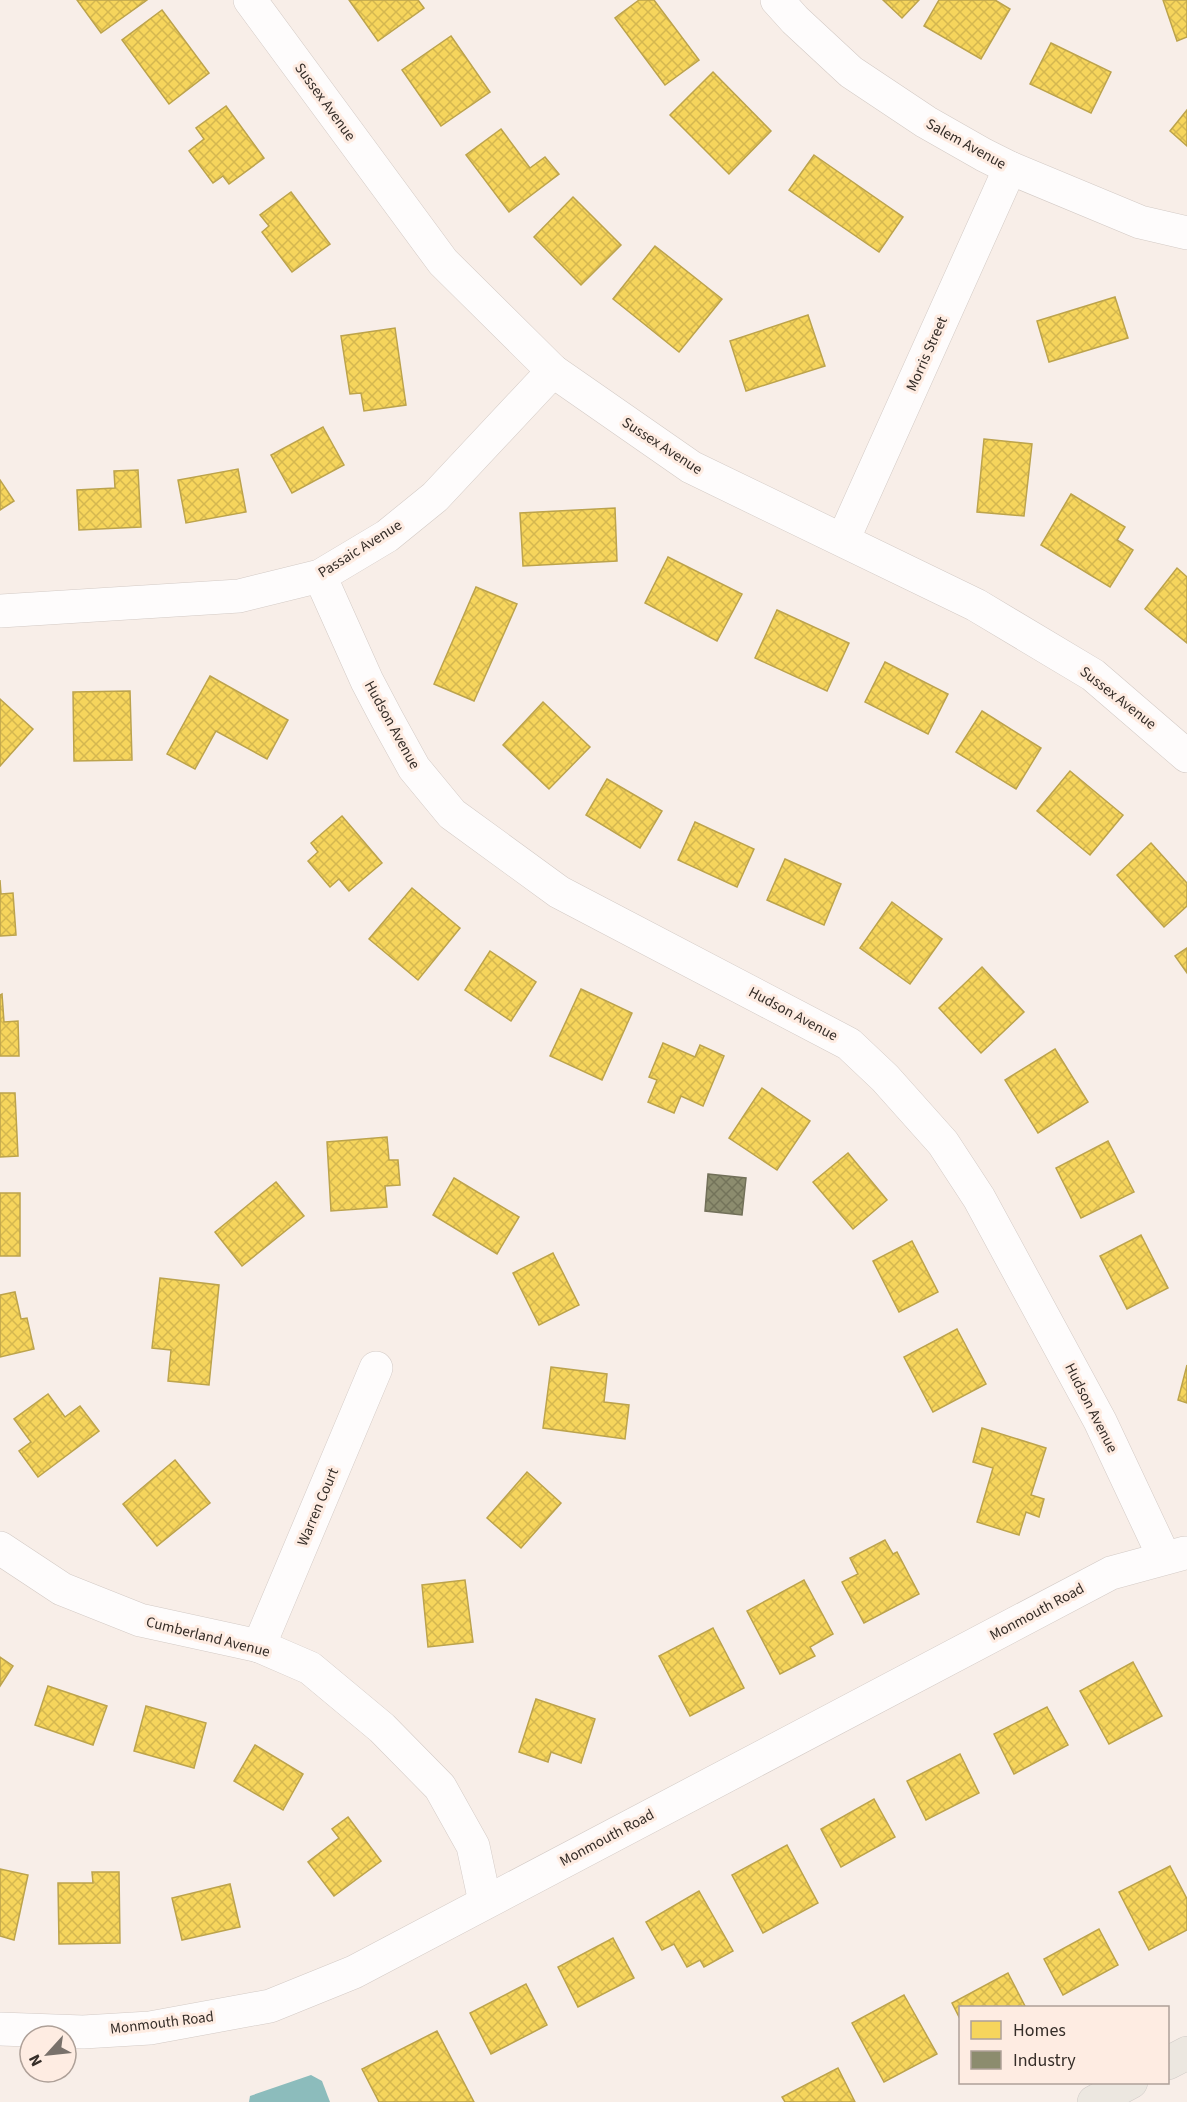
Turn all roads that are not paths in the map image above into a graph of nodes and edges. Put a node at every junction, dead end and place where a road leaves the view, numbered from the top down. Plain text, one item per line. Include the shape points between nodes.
1 (250, 0) edge
2 (777, 0) edge
3 (1011, 168) junction
4 (1187, 233) edge
5 (553, 371) junction
6 (843, 540) junction
7 (320, 576) junction
8 (0, 611) edge
9 (1187, 756) edge
10 (376, 1368) dead end
11 (0, 1548) edge
12 (1176, 1555) edge
13 (259, 1646) junction
14 (485, 1902) junction
15 (0, 2029) edge
16 (1187, 2053) edge
17 (1169, 2062) edge
18 (1127, 2084) edge
19 (1094, 2102) edge

1 - 5 street, Sussex Avenue via 443,262
2 - 3 street, Salem Avenue via 851,72 926,122
3 - 4 street, Salem Avenue via 1140,222
3 - 6 street, Morris Street
5 - 6 street, Sussex Avenue via 691,467
5 - 7 street, Passaic Avenue via 435,497 387,536
6 - 9 street, Sussex Avenue via 976,605 1093,675
7 - 8 street, Passaic Avenue via 239,596
7 - 12 street, Hudson Avenue via 367,681 414,768 452,814 559,892 849,1044 943,1143 979,1198
10 - 13 street, Warren Court
11 - 13 street, Cumberland Avenue via 62,1589 140,1620
12 - 14 street, Monmouth Road via 1111,1573
13 - 14 street, Cumberland Avenue via 310,1668 382,1728 440,1787 473,1846
14 - 15 street, Monmouth Road via 354,1972 270,2006 150,2028 82,2032
16 - 17 main road
18 - 19 main road

